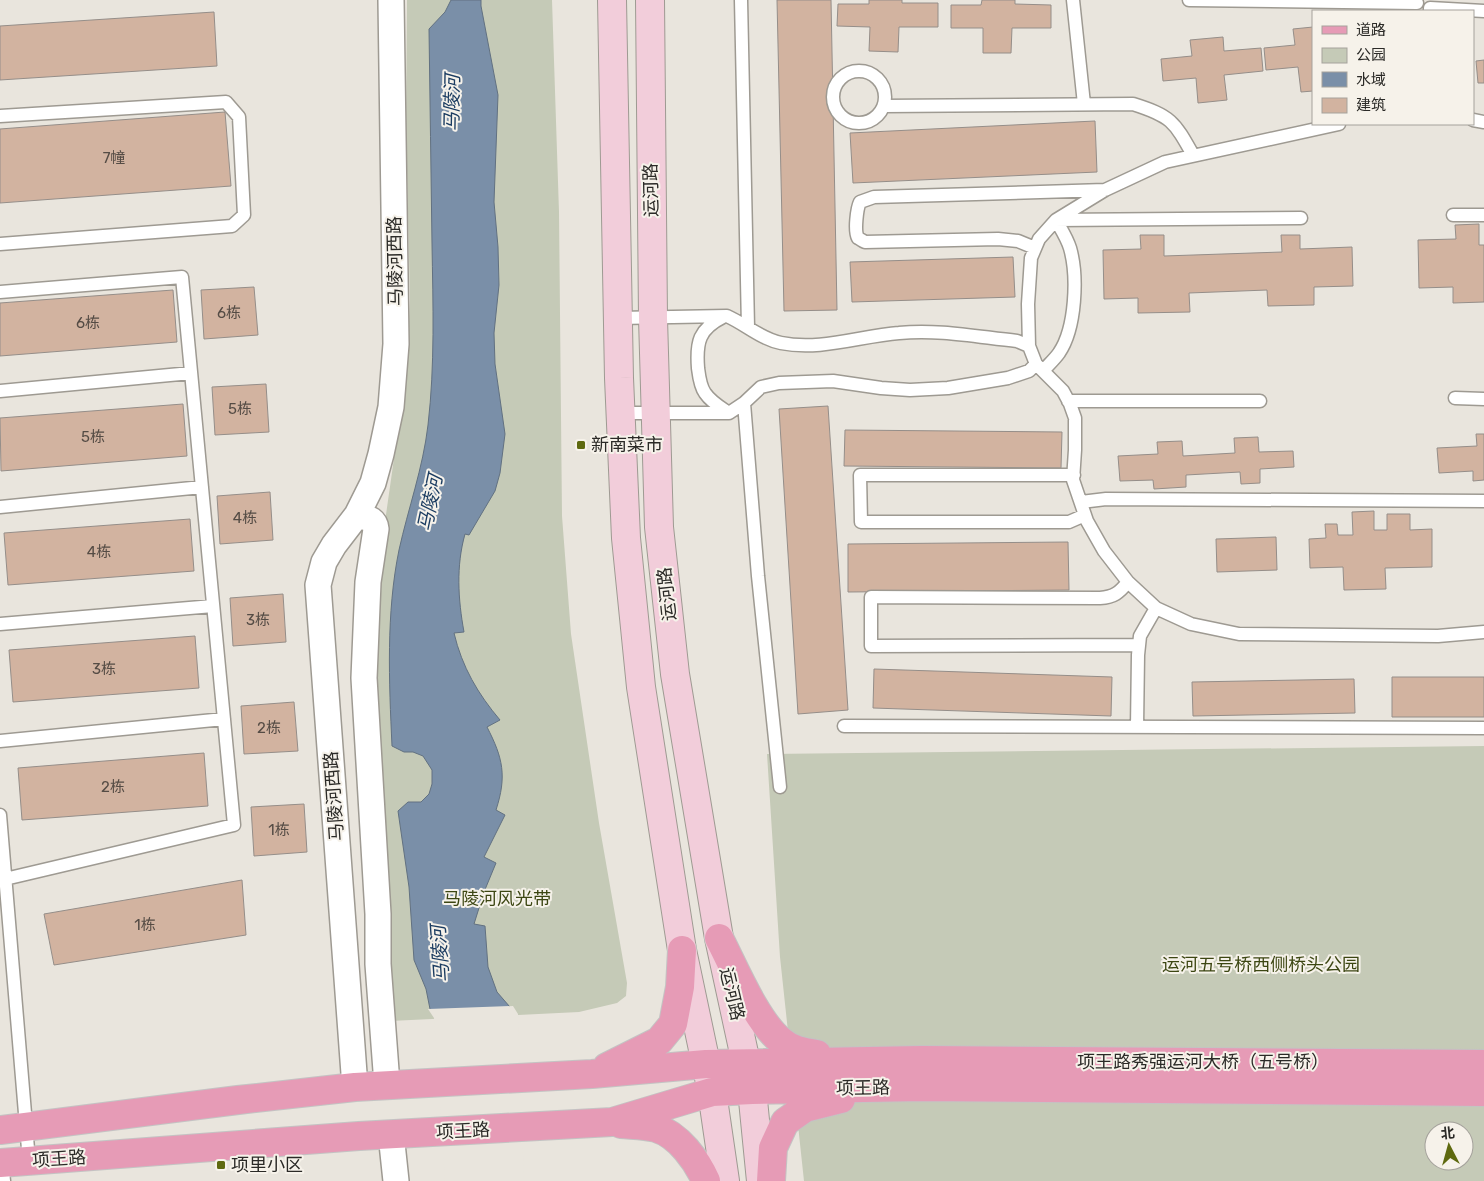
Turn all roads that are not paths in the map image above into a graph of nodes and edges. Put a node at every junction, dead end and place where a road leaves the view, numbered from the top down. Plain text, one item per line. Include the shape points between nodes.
1 (391, 0) edge
2 (612, 0) edge
3 (650, 0) edge
4 (741, 0) edge
5 (1073, 0) edge
6 (1188, 0) edge
7 (1440, 0) edge
8 (1417, 1) edge
9 (1430, 10) edge
10 (1084, 104) junction
11 (884, 106) junction
12 (0, 116) edge
13 (1334, 125) edge
14 (1193, 155) junction
15 (1105, 190) junction
16 (1453, 215) dead end
17 (1484, 215) edge
18 (1301, 218) dead end
19 (1056, 220) junction
20 (0, 244) edge
21 (1035, 248) junction
22 (0, 292) edge
23 (727, 316) junction
24 (618, 318) junction
25 (653, 318) junction
26 (748, 327) junction
27 (1029, 346) junction
28 (1040, 367) junction
29 (191, 373) junction
30 (0, 391) edge
31 (1455, 398) dead end
32 (1484, 399) edge
33 (1260, 400) dead end
34 (1068, 401) junction
35 (744, 403) junction
36 (621, 413) junction
37 (729, 413) junction
38 (655, 414) junction
39 (1074, 474) junction
40 (202, 487) junction
41 (1484, 501) edge
42 (1081, 502) junction
43 (0, 508) edge
44 (356, 515) junction
45 (1085, 515) junction
46 (1128, 582) junction
47 (213, 606) junction
48 (1156, 608) junction
49 (0, 624) edge
50 (1484, 632) edge
51 (1139, 645) junction
52 (224, 718) junction
53 (844, 726) dead end
54 (1137, 727) junction
55 (1484, 728) edge
56 (0, 741) edge
57 (780, 787) dead end
58 (0, 815) edge
59 (6, 879) junction
60 (719, 938) junction
61 (682, 950) junction
62 (911, 1060) junction
63 (748, 1062) junction
64 (706, 1064) junction
65 (1484, 1064) edge
66 (592, 1074) junction
67 (387, 1084) junction
68 (355, 1087) junction
69 (913, 1087) junction
70 (752, 1090) junction
71 (712, 1092) junction
72 (1484, 1092) edge
73 (612, 1122) junction
74 (13, 1128) edge
75 (391, 1134) junction
76 (29, 1161) junction
77 (2, 1169) edge
78 (396, 1181) edge
79 (706, 1181) edge
80 (725, 1181) edge
81 (761, 1181) edge
82 (771, 1181) edge

1 - 44 street, 马陵河西路 via 396,344 391,407 381,454
2 - 24 street, 运河路
3 - 25 street, 运河路
4 - 26 lane
5 - 10 lane
6 - 8 lane
7 - 9 lane
8 - 9 lane
10 - 11 lane
10 - 14 lane via 1133,104 1151,110 1167,118 1178,129
11 - 11 lane via 884,89 880,81 866,72 848,73 841,78 833,93 836,109 856,123 873,119
12 - 20 lane via 226,102 239,117 244,215 232,226
13 - 14 lane
14 - 15 lane via 1165,162
15 - 19 lane
15 - 21 lane via 874,197 860,202 857,207 857,234 865,242 998,239 1018,241
16 - 17 lane
18 - 19 lane
19 - 21 lane
19 - 28 lane via 1070,248 1074,276 1073,307 1059,352
21 - 27 lane via 1031,258 1028,304
22 - 29 lane via 182,277
23 - 25 lane
23 - 26 lane
23 - 37 lane via 712,323 702,333 697,354 704,392
24 - 25 lane
24 - 36 street, 运河路
25 - 38 street, 运河路
26 - 27 lane via 766,338 798,345 926,332 1017,341
27 - 28 lane
28 - 34 lane
28 - 35 lane via 1008,378 948,388 910,390 833,381 780,383 761,387
29 - 30 lane
29 - 40 lane
31 - 32 lane
33 - 34 lane
34 - 39 lane via 1075,418
35 - 37 lane
35 - 57 lane
36 - 38 lane
36 - 61 street, 运河路 via 626,538 642,687
37 - 38 lane
38 - 60 street, 运河路 via 659,527 675,674
39 - 42 lane
39 - 45 lane via 860,475 861,522 1069,522
40 - 43 lane
40 - 47 lane
41 - 42 lane via 1106,499
42 - 45 lane
44 - 67 street, 马陵河西路 via 372,519 376,529 368,582 364,678
44 - 68 street, 马陵河西路 via 324,562 318,585
45 - 46 lane via 1104,551
46 - 48 lane
46 - 51 lane via 1119,593 1100,598 871,597 871,646
47 - 49 lane
47 - 52 lane
48 - 50 lane via 1191,624 1238,634 1438,636
48 - 51 lane via 1140,636
51 - 54 lane
52 - 56 lane
52 - 59 lane via 234,825
53 - 54 lane
54 - 55 lane
58 - 59 lane
59 - 74 lane
60 - 62 main road via 765,1024 781,1042 800,1052
60 - 63 street, 运河路
61 - 64 street, 运河路
61 - 66 main road via 679,997 673,1024 658,1041
62 - 63 main road, 项王路
62 - 65 main road, 项王路秀强运河大桥（五号桥）
63 - 64 main road, 项王路
63 - 70 street, 运河路
64 - 66 main road, 项王路
64 - 71 street, 运河路
66 - 67 main road, 项王路
67 - 68 main road, 项王路
68 - 74 main road, 项王路
69 - 70 main road, 项王路
69 - 72 main road, 项王路秀强运河大桥（五号桥）
69 - 82 main road via 805,1108 785,1122 773,1148
70 - 71 main road, 项王路
70 - 81 street, 运河路
71 - 73 main road, 项王路
71 - 80 street, 运河路
73 - 75 main road, 项王路
73 - 79 main road via 656,1128 673,1137 687,1151
74 - 76 lane
75 - 76 main road, 项王路
75 - 78 street
76 - 77 main road, 项王路

